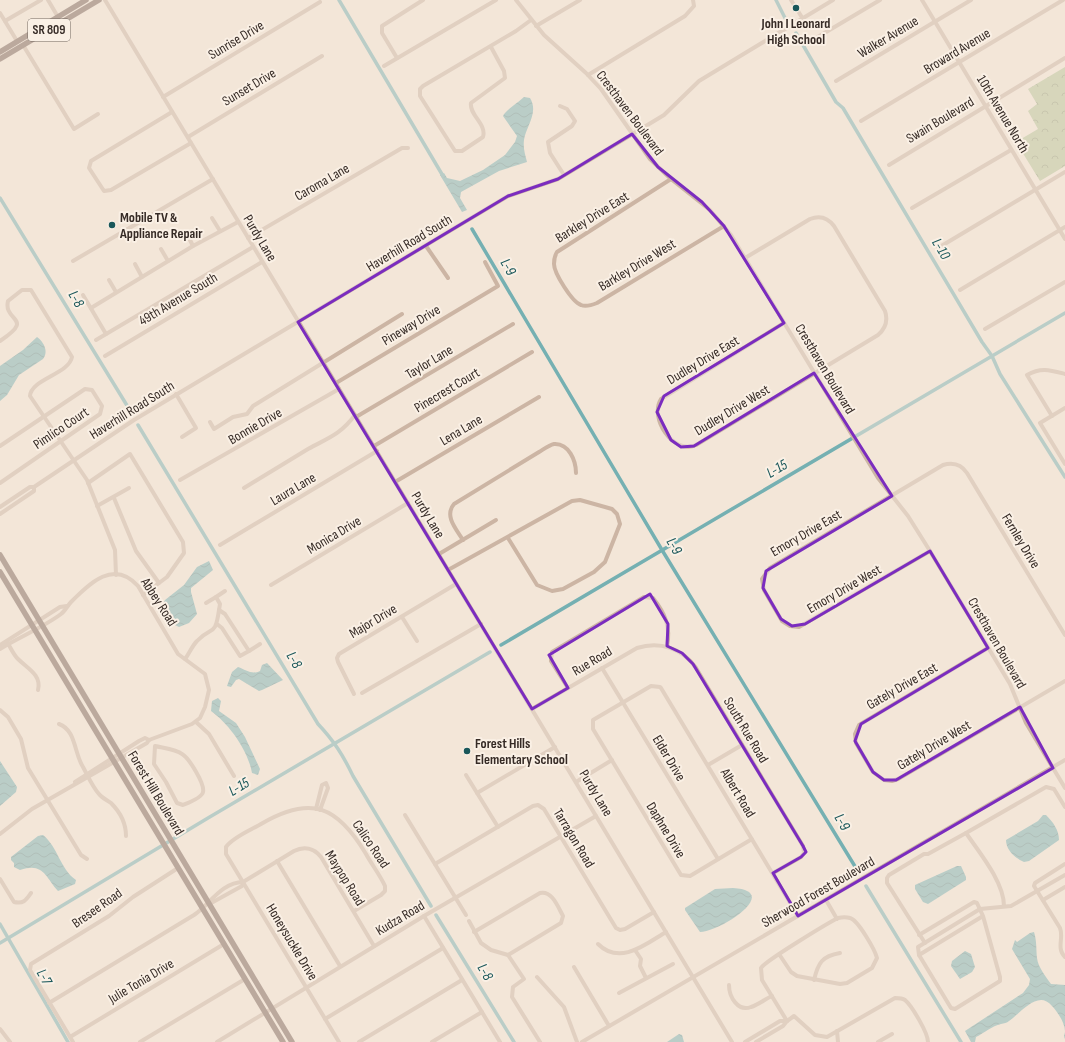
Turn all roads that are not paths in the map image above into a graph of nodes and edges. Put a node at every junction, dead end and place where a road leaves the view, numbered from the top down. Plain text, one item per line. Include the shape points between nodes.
1 (41, 0) edge
2 (48, 0) edge
3 (86, 0) edge
4 (99, 0) edge
5 (105, 0) edge
6 (423, 0) edge
7 (496, 0) edge
8 (516, 0) edge
9 (580, 0) edge
10 (693, 0) edge
11 (791, 0) edge
12 (833, 0) edge
13 (880, 0) edge
14 (922, 0) edge
15 (971, 0) edge
16 (1063, 0) edge
17 (320, 2) dead end
18 (0, 13) edge
19 (56, 18) junction
20 (803, 19) junction
21 (531, 20) junction
22 (5, 21) junction
23 (935, 22) junction
24 (536, 26) junction
25 (17, 41) junction
26 (811, 41) dead end
27 (23, 45) junction
28 (491, 47) junction
29 (0, 52) edge
30 (0, 56) edge
31 (322, 56) dead end
32 (397, 58) junction
33 (1065, 58) edge
34 (0, 59) edge
35 (960, 62) junction
36 (384, 66) dead end
37 (588, 75) junction
38 (836, 81) dead end
39 (163, 97) junction
40 (560, 106) dead end
41 (985, 106) junction
42 (172, 112) junction
43 (98, 114) dead end
44 (861, 121) dead end
45 (632, 134) junction
46 (188, 138) junction
47 (191, 143) junction
48 (408, 148) dead end
49 (1011, 150) junction
50 (889, 165) dead end
51 (1065, 172) edge
52 (564, 175) junction
53 (213, 179) junction
54 (671, 180) junction
55 (1036, 190) junction
56 (912, 208) dead end
57 (212, 218) dead end
58 (238, 222) junction
59 (724, 226) junction
60 (1065, 227) edge
61 (1060, 230) junction
62 (220, 231) junction
63 (186, 234) dead end
64 (248, 238) junction
65 (1065, 239) edge
66 (193, 246) junction
67 (426, 246) junction
68 (253, 247) junction
69 (938, 248) dead end
70 (161, 249) dead end
71 (745, 258) junction
72 (73, 261) dead end
73 (168, 261) junction
74 (262, 262) junction
75 (485, 262) dead end
76 (135, 264) dead end
77 (142, 277) junction
78 (448, 278) dead end
79 (109, 280) dead end
80 (1065, 282) edge
81 (565, 287) joint
82 (960, 290) dead end
83 (116, 292) junction
84 (83, 295) dead end
85 (91, 308) junction
86 (402, 314) dead end
87 (298, 322) junction
88 (784, 323) junction
89 (513, 324) dead end
90 (985, 329) dead end
91 (106, 334) junction
92 (96, 340) dead end
93 (0, 341) edge
94 (532, 352) dead end
95 (105, 356) dead end
96 (324, 363) junction
97 (814, 373) junction
98 (1064, 374) edge
99 (336, 383) junction
100 (339, 389) junction
101 (176, 394) junction
102 (538, 397) dead end
103 (1065, 408) edge
104 (356, 416) junction
105 (1052, 416) junction
106 (44, 417) junction
107 (210, 422) dead end
108 (665, 430) joint
109 (182, 437) dead end
110 (61, 441) junction
111 (0, 446) edge
112 (374, 446) junction
113 (377, 451) junction
114 (74, 460) junction
115 (955, 464) joint
116 (1065, 464) edge
117 (576, 473) dead end
118 (180, 480) dead end
119 (396, 482) junction
120 (0, 483) edge
121 (88, 483) junction
122 (34, 487) junction
123 (129, 488) dead end
124 (244, 488) dead end
125 (892, 496) junction
126 (114, 498) junction
127 (408, 504) junction
128 (97, 506) junction
129 (0, 507) edge
130 (0, 514) edge
131 (496, 520) dead end
132 (508, 538) junction
133 (463, 540) junction
134 (220, 546) dead end
135 (930, 551) junction
136 (439, 554) junction
137 (0, 555) edge
138 (448, 570) junction
139 (0, 572) edge
140 (116, 575) junction
141 (159, 583) junction
142 (456, 584) junction
143 (271, 585) dead end
144 (225, 591) dead end
145 (143, 595) junction
146 (216, 597) junction
147 (206, 603) dead end
148 (773, 607) joint
149 (219, 610) junction
150 (402, 617) junction
151 (39, 623) junction
152 (217, 624) junction
153 (481, 624) junction
154 (33, 627) junction
155 (1065, 635) edge
156 (417, 641) dead end
157 (7, 642) junction
158 (260, 644) dead end
159 (0, 645) edge
160 (667, 646) junction
161 (988, 648) junction
162 (0, 649) edge
163 (249, 651) junction
164 (185, 660) junction
165 (602, 668) junction
166 (1065, 681) edge
167 (568, 688) junction
168 (38, 690) dead end
169 (362, 693) dead end
170 (354, 694) dead end
171 (623, 702) junction
172 (1020, 707) junction
173 (532, 709) junction
174 (0, 710) edge
175 (196, 722) junction
176 (59, 724) dead end
177 (742, 745) junction
178 (555, 747) junction
179 (181, 753) joint
180 (120, 756) junction
181 (865, 758) joint
182 (113, 760) junction
183 (612, 760) junction
184 (1065, 760) edge
185 (708, 765) junction
186 (1052, 768) junction
187 (88, 775) junction
188 (466, 775) dead end
189 (234, 776) dead end
190 (576, 782) junction
191 (1065, 788) edge
192 (477, 793) junction
193 (47, 800) junction
194 (1065, 807) edge
195 (318, 810) junction
196 (405, 815) dead end
197 (596, 816) junction
198 (498, 827) junction
199 (966, 833) junction
200 (0, 834) edge
201 (126, 836) dead end
202 (560, 837) junction
203 (752, 839) junction
204 (226, 854) joint
205 (87, 858) dead end
206 (718, 859) junction
207 (277, 861) junction
208 (435, 864) junction
209 (1065, 864) edge
210 (178, 868) junction
211 (773, 873) junction
212 (1065, 875) edge
213 (0, 879) edge
214 (243, 882) junction
215 (1065, 887) edge
216 (1038, 892) junction
217 (31, 893) dead end
218 (456, 898) junction
219 (826, 900) junction
220 (1043, 900) junction
221 (208, 903) junction
222 (1004, 906) junction
223 (203, 909) junction
224 (980, 909) junction
225 (354, 912) junction
226 (654, 912) junction
227 (466, 915) dead end
228 (424, 916) junction
229 (798, 916) junction
230 (984, 916) junction
231 (837, 919) junction
232 (469, 921) dead end
233 (474, 932) junction
234 (666, 932) junction
235 (919, 935) junction
236 (925, 943) junction
237 (224, 944) junction
238 (598, 944) dead end
239 (374, 946) junction
240 (443, 948) junction
241 (635, 950) junction
242 (779, 954) junction
243 (840, 954) dead end
244 (508, 955) junction
245 (919, 955) junction
246 (1065, 957) edge
247 (673, 964) dead end
248 (340, 966) junction
249 (574, 967) dead end
250 (537, 977) dead end
251 (694, 977) junction
252 (245, 978) junction
253 (646, 978) junction
254 (462, 980) junction
255 (814, 980) junction
256 (729, 985) dead end
257 (306, 987) junction
258 (619, 993) dead end
259 (772, 996) junction
260 (49, 1003) junction
261 (271, 1009) junction
262 (482, 1012) junction
263 (266, 1013) junction
264 (325, 1019) junction
265 (787, 1021) junction
266 (610, 1026) junction
267 (0, 1028) edge
268 (837, 1031) junction
269 (892, 1034) dead end
270 (70, 1037) junction
271 (759, 1041) edge
272 (10, 1042) edge
273 (73, 1042) edge
274 (140, 1042) edge
275 (217, 1042) edge
276 (283, 1042) edge
277 (292, 1042) edge
278 (339, 1042) edge
279 (359, 1042) edge
280 (432, 1042) edge
281 (500, 1042) edge
282 (540, 1042) edge
283 (577, 1042) edge
284 (582, 1042) edge
285 (732, 1042) edge
286 (745, 1042) edge
287 (838, 1042) edge
288 (878, 1042) edge
289 (928, 1042) edge

1 - 22 street
2 - 19 street
3 - 19 main road, SR 809
4 - 27 main road, SR 809
5 - 39 street, Purdy Lane
6 - 32 street via 382,26 382,32
7 - 32 street
8 - 21 street, Cresthaven Boulevard
9 - 24 street
10 - 37 street via 694,6 685,16
11 - 20 street
12 - 20 street, Haverhill Road South
13 - 26 street
14 - 23 street, 10th Avenue North
15 - 23 street, Walker Avenue
16 - 35 street, Broward Avenue
17 - 39 street, Sunrise Drive
18 - 22 street
19 - 25 main road, SR 809
19 - 27 main road via 26,39
20 - 45 street, Haverhill Road South via 699,81 668,112
21 - 24 street, Cresthaven Boulevard
21 - 28 street
22 - 25 street
23 - 35 street, 10th Avenue North
23 - 38 street, Walker Avenue
24 - 37 street, Cresthaven Boulevard
25 - 29 main road, SR 809
25 - 30 main road via 15,46
27 - 34 main road, SR 809
27 - 43 street via 74,129
28 - 28 street via 505,78 471,103 471,109 484,130 483,137 462,151 455,151 419,92 423,86
31 - 46 street, Sunset Drive
32 - 36 street
33 - 41 street, Swain Boulevard
35 - 41 street, 10th Avenue North
35 - 44 street, Broward Avenue
37 - 45 street, Cresthaven Boulevard via 610,100
39 - 42 street, Purdy Lane
40 - 52 street via 567,109 576,121 548,142 550,153
41 - 49 street, 10th Avenue North
41 - 50 street, Swain Boulevard
42 - 46 street, Purdy Lane
42 - 47 street via 90,163 90,170 104,191 111,190
45 - 52 street, Haverhill Road South
45 - 54 street, Cresthaven Boulevard via 650,159
46 - 47 street, Purdy Lane
47 - 53 street, Purdy Lane
48 - 64 street, Caroma Lane via 402,148
49 - 55 street, 10th Avenue North
49 - 56 street
51 - 55 street
52 - 67 street, Haverhill Road South via 549,183 516,192
53 - 58 street, Purdy Lane
53 - 72 street
54 - 59 street, Cresthaven Boulevard via 702,202
54 - 81 street, Barkley Drive East via 559,250 554,259 554,266
55 - 61 street, 10th Avenue North
55 - 69 street
57 - 62 street
58 - 62 street
58 - 64 street, Purdy Lane
59 - 71 street, Cresthaven Boulevard
59 - 81 street, Barkley Drive West via 594,304 579,303
60 - 61 street
61 - 65 street, 10th Avenue North
61 - 82 street
62 - 66 street
63 - 66 street
64 - 68 street, Purdy Lane
66 - 73 street
67 - 78 street
67 - 87 street, Haverhill Road South
68 - 74 street, Purdy Lane
68 - 91 street
70 - 73 street
71 - 88 street, Cresthaven Boulevard
71 - 97 street, Dudley Drive West via 810,219 819,217 831,222 885,310 885,326 878,335
73 - 77 street
74 - 87 street, Purdy Lane
74 - 95 street, 49th Avenue South
75 - 99 street, Pineway Drive via 498,286
76 - 77 street
77 - 83 street
79 - 83 street
80 - 90 street
83 - 85 street
84 - 85 street
85 - 91 street
86 - 96 street
87 - 96 street, Purdy Lane
87 - 101 street, Haverhill Road South
88 - 97 street, Cresthaven Boulevard
88 - 108 street, Dudley Drive East via 664,396 657,412
89 - 104 street, Taylor Lane
91 - 92 street
93 - 106 street via 17,328 8,301 22,290 31,290 72,357 70,363 30,392
94 - 112 street, Pinecrest Court
96 - 99 street, Purdy Lane
96 - 107 street via 253,406 246,414 233,417 214,429
97 - 108 street, Dudley Drive West via 694,446 677,445
97 - 125 street, Cresthaven Boulevard via 878,478
98 - 105 street via 1044,368 1027,375
99 - 100 street, Purdy Lane
100 - 104 street, Purdy Lane
100 - 118 street, Bonnie Drive
101 - 109 street via 196,428
101 - 114 street, Haverhill Road South
102 - 119 street, Lena Lane
103 - 105 street
104 - 112 street, Purdy Lane
104 - 124 street, Taylor Lane via 333,437
105 - 116 street via 1040,423
106 - 110 street
106 - 110 street, Pimlico Court via 85,389 92,390 102,406 102,412
106 - 111 street, Pimlico Court
110 - 114 street
110 - 120 street, Pimlico Court
112 - 113 street, Purdy Lane
113 - 119 street, Purdy Lane
113 - 134 street, Laura Lane
114 - 121 street
114 - 122 street, Haverhill Road South
115 - 125 street, Emory Drive East via 943,465
115 - 155 street, Fernley Drive via 967,472
117 - 133 street via 576,464 568,450 562,446 553,445 539,452 454,504 450,509 451,519
119 - 127 street, Purdy Lane
121 - 128 street
121 - 141 street via 130,454 185,547 183,555 167,577
122 - 129 street, Haverhill Road South via 30,486
122 - 130 street, Haverhill Road South via 34,491
123 - 126 street
125 - 135 street, Cresthaven Boulevard
125 - 148 street, Emory Drive East via 768,569 763,577 762,586
126 - 128 street
126 - 141 street via 137,553
127 - 136 street, Purdy Lane
127 - 143 street, Monica Drive
128 - 140 street via 115,550
131 - 133 street
132 - 132 street via 575,500 612,509 620,521 606,562 588,575 557,591 537,585
132 - 138 street
133 - 136 street
135 - 148 street, Emory Drive West via 801,626 786,624
135 - 161 street, Cresthaven Boulevard
136 - 138 street, Purdy Lane
137 - 151 main road, Forest Hill Boulevard
138 - 142 street, Purdy Lane
139 - 154 main road, Forest Hill Boulevard
140 - 145 street, Abbey Road via 134,582
140 - 151 street via 105,575 96,579 67,606 60,607
141 - 145 street
142 - 150 street, Major Drive
142 - 153 street, Purdy Lane
144 - 146 street
145 - 164 street, Abbey Road via 178,654
146 - 147 street
146 - 149 street via 220,604
149 - 152 street
149 - 163 street via 225,614
150 - 156 street
150 - 170 street, Major Drive via 339,654 338,662
151 - 154 street
151 - 180 main road, Forest Hill Boulevard
152 - 163 street via 240,656
152 - 164 street via 214,630 197,641
153 - 169 street
153 - 173 street, Purdy Lane
154 - 157 street
154 - 182 main road, Forest Hill Boulevard
157 - 159 street
157 - 162 street
157 - 168 street via 15,656 33,671 40,683
158 - 163 street
160 - 165 street, Rue Road via 650,645 637,648
160 - 167 street via 668,624 654,600 648,596 554,650 550,656
160 - 177 street, South Rue Road via 682,653 693,664
161 - 172 street, Cresthaven Boulevard via 1010,684
161 - 181 street, Gately Drive East via 860,724 855,738
164 - 175 street, Abbey Road via 205,674 209,684 205,707
165 - 167 street, Rue Road
165 - 171 street, Elder Drive
166 - 172 street, Gately Drive West
167 - 173 street, Rue Road
171 - 183 street, Daphne Drive via 595,719 592,725
171 - 185 street, Albert Road via 651,686 661,688
171 - 206 street, Elder Drive
172 - 181 street, Gately Drive West via 896,780 887,781 878,777
172 - 186 street, Cresthaven Boulevard via 1028,727
173 - 178 street, Purdy Lane
174 - 193 street via 8,717 24,746 26,765
175 - 180 street via 149,740
175 - 189 street via 209,734
176 - 187 street via 70,732 76,754
177 - 185 street
177 - 211 street, South Rue Road via 804,848 801,856
178 - 190 street, Purdy Lane
178 - 192 street
179 - 179 street via 155,746 153,762 177,803 182,805 200,795 203,790 194,769
180 - 182 street
180 - 221 main road, Forest Hill Boulevard
182 - 187 street
182 - 210 main road, Forest Hill Boulevard
183 - 190 street
183 - 206 street, Daphne Drive via 681,875 688,877
184 - 186 street, Sherwood Forest Boulevard
185 - 203 street, Albert Road
186 - 191 street, Cresthaven Boulevard
186 - 219 street, Sherwood Forest Boulevard
187 - 193 street
187 - 201 street via 99,794 112,804 119,814 126,827
188 - 192 street
190 - 197 street, Purdy Lane
192 - 198 street
193 - 200 street
193 - 205 street via 81,855
194 - 199 street via 1054,789 1046,787
195 - 195 street via 328,788 326,783 322,785
195 - 204 street, Calico Road via 299,808 280,813 229,844 226,847
195 - 225 street, Calico Road via 337,818 353,833 384,884 385,891 381,895
196 - 208 street
197 - 202 street, Kudza Road
197 - 226 street, Purdy Lane
198 - 202 street, Tarragon Road via 538,805 544,809
198 - 208 street, Tarragon Road
199 - 222 street via 993,874 1004,899
199 - 235 street via 924,854 887,878
202 - 218 street, Kudza Road
202 - 226 street, Tarragon Road via 616,928 625,929
203 - 206 street, Daphne Drive
203 - 211 street, Albert Road
204 - 214 street, Honeysuckle Drive
207 - 214 street, Maypop Road
207 - 225 street, Maypop Road via 300,848 316,852
207 - 248 street
208 - 218 street
209 - 216 street via 1034,883
210 - 223 main road, Forest Hill Boulevard
210 - 260 street, Bresee Road via 30,966
211 - 229 street, Albert Road
212 - 216 street
213 - 217 street via 14,902 26,901
214 - 221 street, Maypop Road via 237,882 220,892
214 - 257 street, Honeysuckle Drive
215 - 220 street
216 - 220 street
216 - 222 street via 1019,902
218 - 227 street
218 - 228 street, Kudza Road
219 - 229 street, Sherwood Forest Boulevard
219 - 231 street
220 - 246 street via 1061,932 1060,947
221 - 223 street, Maypop Road
221 - 261 main road, Forest Hill Boulevard
222 - 224 street
223 - 237 main road, Forest Hill Boulevard
223 - 260 street, Maypop Road
224 - 230 street
224 - 235 street via 974,902
224 - 236 street
225 - 239 street, Maypop Road
226 - 234 street, Purdy Lane
228 - 239 street, Kudza Road
228 - 240 street
229 - 251 street, Sherwood Forest Boulevard
230 - 245 street
230 - 245 street via 1000,977 998,983 953,1009
231 - 242 street
231 - 255 street via 849,918 857,923 876,954 876,963 870,970 847,983
232 - 233 street
233 - 244 street via 487,947
233 - 244 street via 545,892 551,896 563,919 559,925
234 - 241 street
234 - 251 street, Purdy Lane
235 - 236 street
236 - 245 street via 918,947
237 - 252 main road, Forest Hill Boulevard
237 - 270 street, Julie Tonia Drive
238 - 241 street via 616,954
239 - 248 street, Kudza Road
240 - 254 street
240 - 264 street
241 - 253 street via 641,959 640,966
242 - 255 street via 794,975
242 - 259 street via 766,962 760,970 762,980
243 - 255 street via 832,954 821,961 817,966
244 - 282 street via 524,980 514,987 512,997
247 - 253 street
248 - 257 street, Kudza Road
249 - 266 street
250 - 283 street via 564,1007
251 - 266 street, Sherwood Forest Boulevard
251 - 285 street, Purdy Lane
252 - 263 main road, Forest Hill Boulevard
252 - 274 street
253 - 258 street
254 - 262 street
254 - 279 street
256 - 259 street via 732,999 743,1007 752,1007
257 - 261 street, Kudza Road
257 - 264 street, Honeysuckle Drive
259 - 265 street
260 - 270 street
261 - 263 street, Kudza Road
261 - 277 main road, Forest Hill Boulevard
262 - 280 street
262 - 281 street
263 - 275 street, Kudza Road
263 - 276 main road, Forest Hill Boulevard
264 - 278 street, Honeysuckle Drive
265 - 268 street via 794,1016 820,1037 827,1037
265 - 271 street
265 - 286 street via 780,1021
266 - 284 street, Sherwood Forest Boulevard
267 - 272 street
268 - 287 street
268 - 289 street via 891,999 900,998 907,1003 923,1026
269 - 288 street
270 - 273 street

